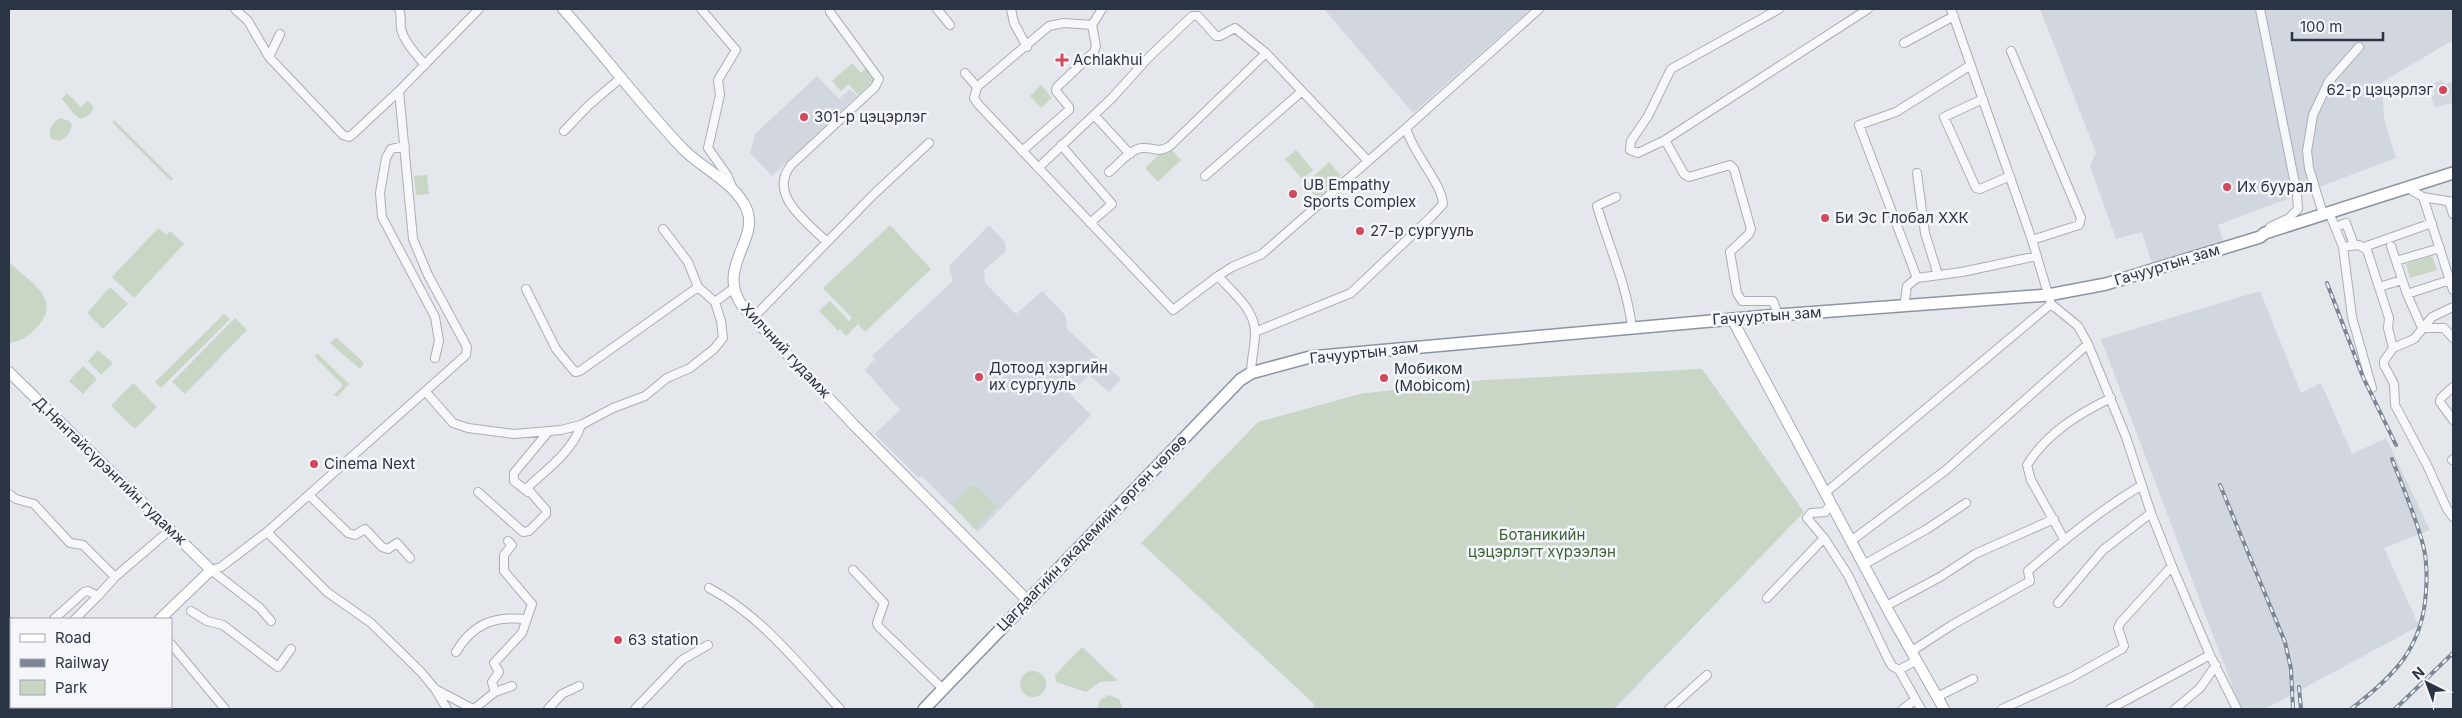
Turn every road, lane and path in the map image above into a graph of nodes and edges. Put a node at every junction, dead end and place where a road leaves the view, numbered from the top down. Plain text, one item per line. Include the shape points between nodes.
1 (236, 9) edge
2 (399, 9) edge
3 (480, 9) edge
4 (563, 9) edge
5 (948, 9) edge
6 (1012, 9) edge
7 (1102, 9) edge
8 (1539, 9) edge
9 (1779, 9) edge
10 (1868, 9) edge
11 (2260, 9) edge
12 (704, 10) edge
13 (938, 11) edge
14 (830, 12) dead end
15 (1953, 12) edge
16 (950, 25) dead end
17 (1092, 25) junction
18 (280, 34) dead end
19 (1904, 43) dead end
20 (1027, 47) junction
21 (2360, 47) dead end
22 (2011, 52) dead end
23 (1266, 53) junction
24 (269, 58) junction
25 (425, 65) junction
26 (1971, 65) junction
27 (965, 73) dead end
28 (622, 76) junction
29 (977, 87) junction
30 (399, 91) junction
31 (1301, 92) junction
32 (1983, 99) junction
33 (1094, 115) junction
34 (1406, 128) junction
35 (564, 131) dead end
36 (1665, 140) junction
37 (929, 143) dead end
38 (1062, 145) junction
39 (405, 146) junction
40 (1022, 151) junction
41 (1130, 154) junction
42 (1368, 161) junction
43 (1038, 168) junction
44 (1109, 172) dead end
45 (1917, 173) dead end
46 (2453, 173) edge
47 (1206, 176) dead end
48 (2010, 176) junction
49 (2408, 188) junction
50 (734, 192) junction
51 (1616, 197) dead end
52 (2423, 197) junction
53 (2451, 202) edge
54 (2453, 214) edge
55 (2330, 220) junction
56 (1090, 223) junction
57 (2432, 223) junction
58 (663, 229) dead end
59 (2260, 235) junction
60 (2032, 240) junction
61 (827, 242) junction
62 (2354, 245) junction
63 (2391, 246) dead end
64 (2343, 247) junction
65 (2364, 247) junction
66 (2440, 248) junction
67 (2037, 256) junction
68 (2396, 261) junction
69 (2450, 269) edge
70 (412, 275) junction
71 (428, 275) junction
72 (1938, 275) junction
73 (1218, 276) junction
74 (1917, 278) junction
75 (2402, 280) junction
76 (2450, 280) junction
77 (698, 287) junction
78 (2379, 287) junction
79 (734, 288) junction
80 (526, 289) dead end
81 (2453, 290) edge
82 (2407, 294) junction
83 (2049, 300) junction
84 (715, 302) junction
85 (1904, 307) junction
86 (2453, 307) edge
87 (1778, 315) junction
88 (753, 318) junction
89 (1732, 319) junction
90 (1632, 328) junction
91 (2422, 328) junction
92 (1255, 332) junction
93 (2453, 338) edge
94 (2088, 344) junction
95 (2394, 348) junction
96 (435, 358) dead end
97 (1268, 368) joint
98 (1251, 373) junction
99 (10, 376) edge
100 (2453, 387) edge
101 (2372, 388) dead end
102 (426, 392) junction
103 (2111, 398) junction
104 (2453, 420) edge
105 (581, 424) junction
106 (548, 432) junction
107 (2142, 485) junction
108 (478, 492) dead end
109 (528, 492) junction
110 (9, 493) edge
111 (1825, 493) junction
112 (309, 495) junction
113 (1966, 503) dead end
114 (1831, 504) junction
115 (2151, 513) junction
116 (2453, 517) edge
117 (2054, 519) junction
118 (170, 529) junction
119 (267, 532) junction
120 (1824, 538) junction
121 (2064, 538) junction
122 (508, 541) dead end
123 (1851, 542) junction
124 (410, 558) dead end
125 (1863, 564) junction
126 (2172, 566) junction
127 (211, 570) junction
128 (853, 570) dead end
129 (115, 577) junction
130 (709, 588) dead end
131 (98, 596) junction
132 (1767, 598) dead end
133 (1027, 600) junction
134 (2058, 603) dead end
135 (1886, 606) junction
136 (191, 611) dead end
137 (55, 618) edge
138 (76, 618) edge
139 (161, 618) edge
140 (526, 619) junction
141 (271, 621) dead end
142 (172, 645) edge
143 (708, 645) dead end
144 (291, 649) dead end
145 (456, 652) dead end
146 (1914, 655) junction
147 (2210, 655) junction
148 (2216, 665) junction
149 (1899, 670) junction
150 (1706, 675) dead end
151 (1973, 679) dead end
152 (512, 686) dead end
153 (580, 686) dead end
154 (436, 689) junction
155 (943, 689) junction
156 (495, 692) junction
157 (1938, 697) junction
158 (1915, 700) junction
159 (225, 709) edge
160 (447, 709) edge
161 (474, 709) edge
162 (548, 709) edge
163 (635, 709) edge
164 (840, 709) edge
165 (924, 709) edge
166 (1669, 709) edge
167 (1903, 709) edge
168 (1920, 709) edge
169 (1944, 709) edge
170 (2002, 709) edge
171 (2110, 709) edge
172 (2175, 709) edge
173 (2237, 709) edge

1 - 24 street via 248,21
2 - 25 street via 404,34
3 - 25 street
4 - 28 main road, Хилчний гудамж
5 - 13 street
6 - 20 street via 1014,23
7 - 17 street
8 - 34 street
9 - 36 street via 1671,70 1648,116 1631,141 1630,150 1638,153
10 - 36 street
11 - 59 street via 2298,210
12 - 50 street via 736,50 718,80 720,95 708,148 727,175
13 - 16 street
14 - 61 street via 879,80 791,165 787,173 784,192 791,207
15 - 19 street
15 - 26 street
17 - 20 street via 1064,23 1049,26
17 - 40 street via 1094,52 1056,89 1069,110
18 - 24 street
20 - 29 street
21 - 55 street via 2329,81 2313,115 2307,151 2309,168
22 - 60 street via 2081,218 2079,225
23 - 31 street
23 - 33 street via 1235,28 1216,36 1198,16 1192,16
23 - 41 street via 1170,146 1159,152 1142,148
24 - 30 street via 343,135 349,137
25 - 30 street
26 - 32 street
26 - 74 street via 1896,112 1859,125
27 - 29 street
28 - 35 street
28 - 50 main road, Хилчний гудамж via 684,149
29 - 40 street via 974,98 978,104
30 - 39 street
31 - 42 street
31 - 47 street
32 - 48 street
32 - 48 street via 1944,118 1976,188
33 - 38 street
33 - 41 street
34 - 42 street
34 - 92 street via 1414,150 1442,193 1442,204 1351,293
36 - 87 street via 1684,174 1689,177 1730,165 1734,169 1751,229 1730,252 1737,293 1742,301 1773,301
37 - 61 street
38 - 43 street
38 - 56 street via 1112,204
39 - 70 street via 388,152 380,193 382,217
39 - 71 street via 412,234
40 - 43 street
41 - 44 street
42 - 73 street via 1262,254
43 - 56 street
45 - 72 street via 1926,233
46 - 49 highway, Гачууртын зам
48 - 60 street
49 - 52 street
49 - 55 highway, Гачууртын зам via 2350,207
50 - 79 main road, Хилчний гудамж via 746,207 749,220 734,270
51 - 90 street via 1597,206 1609,248 1621,273
52 - 53 street
52 - 57 street
53 - 54 street
55 - 59 highway, Гачууртын зам
55 - 62 street via 2346,223
55 - 64 street
56 - 73 street via 1174,310
57 - 65 street
57 - 66 street
58 - 77 street via 688,262
59 - 83 highway, Гачууртын зам
60 - 67 street
61 - 88 street
62 - 64 street
62 - 65 street
63 - 68 street
64 - 101 street via 2352,317
65 - 78 street
66 - 68 street
66 - 69 street
67 - 72 street
67 - 83 street
68 - 75 street
69 - 76 street
70 - 71 street
70 - 96 street via 435,317 439,341
71 - 102 street via 467,352
72 - 74 street
73 - 92 street via 1249,311
74 - 85 street via 1907,286
75 - 78 street
75 - 82 street
76 - 81 street
76 - 82 street
77 - 80 street via 575,372 556,348
77 - 84 street
78 - 95 street
79 - 84 street
79 - 88 main road, Хилчний гудамж via 741,304
82 - 91 street
83 - 85 highway, Гачууртын зам
83 - 94 street via 2078,326
83 - 111 street
84 - 105 street via 723,338 714,349 688,370 667,378 645,396
85 - 87 highway, Гачууртын зам
86 - 91 street via 2432,317
87 - 89 highway, Гачууртын зам
88 - 133 main road, Хилчний гудамж
89 - 90 highway, Гачууртын зам
89 - 111 main road
90 - 97 highway, Гачууртын зам via 1310,357
91 - 93 street via 2444,328
91 - 95 street via 2414,339
92 - 98 street
94 - 103 street
94 - 123 street via 1946,470
95 - 116 street via 2384,365 2394,384 2395,405
97 - 98 highway, Цагдаагийн академийн өргөн чөлөө
98 - 133 highway, Цагдаагийн академийн өргөн чөлөө via 1216,404
99 - 118 main road, Д.Нянтайсүрэнгийн гудамж
100 - 104 street via 2440,398
102 - 106 street via 453,423 468,428 514,434
102 - 112 street
103 - 107 street
103 - 117 street via 2059,428 2035,452 2028,465 2031,480
105 - 106 street
105 - 109 street via 571,446 527,488
106 - 109 street via 514,473 514,481
107 - 115 street
107 - 121 street via 2100,510
108 - 109 street via 523,532 529,532 546,510
110 - 129 street via 16,499 34,504 70,543 83,545
111 - 114 main road
112 - 119 street
112 - 124 street via 348,533 355,535 365,530 382,548 389,549 396,543
113 - 125 street
114 - 120 street via 1825,512 1811,513 1807,517
114 - 123 main road
115 - 126 street
115 - 134 street via 2100,554
117 - 121 street
117 - 135 street via 1975,554
118 - 127 main road, Д.Нянтайсүрэнгийн гудамж
118 - 129 street
119 - 127 street via 221,568
119 - 154 street via 327,592 371,623
120 - 132 street
120 - 149 street via 1848,575 1892,666
121 - 146 street via 2028,571 2030,581 1952,626
122 - 140 street via 512,545 504,555 504,571 532,604
123 - 125 main road
125 - 135 main road
126 - 147 street
126 - 170 street via 2121,622 2118,628 2124,646 2122,649 2072,677
127 - 139 main road
127 - 141 street via 260,608
128 - 155 street via 884,603 879,627
129 - 131 street
130 - 164 street via 732,601 763,627
131 - 137 street via 84,592
131 - 138 street
133 - 155 highway, Цагдаагийн академийн өргөн чөлөө
135 - 146 main road
136 - 144 street via 207,621 223,625 278,667
140 - 145 street via 487,621 463,641
140 - 156 street via 522,633 494,663 499,672 492,682
142 - 159 street
143 - 163 street via 682,660
146 - 149 street
146 - 157 main road
147 - 148 street
147 - 171 street
148 - 172 street via 2200,688
148 - 173 street
149 - 158 street
150 - 166 street
151 - 157 street
152 - 156 street
153 - 162 street via 562,694
154 - 160 street
154 - 161 street
155 - 165 highway, Цагдаагийн академийн өргөн чөлөө
156 - 161 street
157 - 169 main road
158 - 167 street
158 - 168 street

